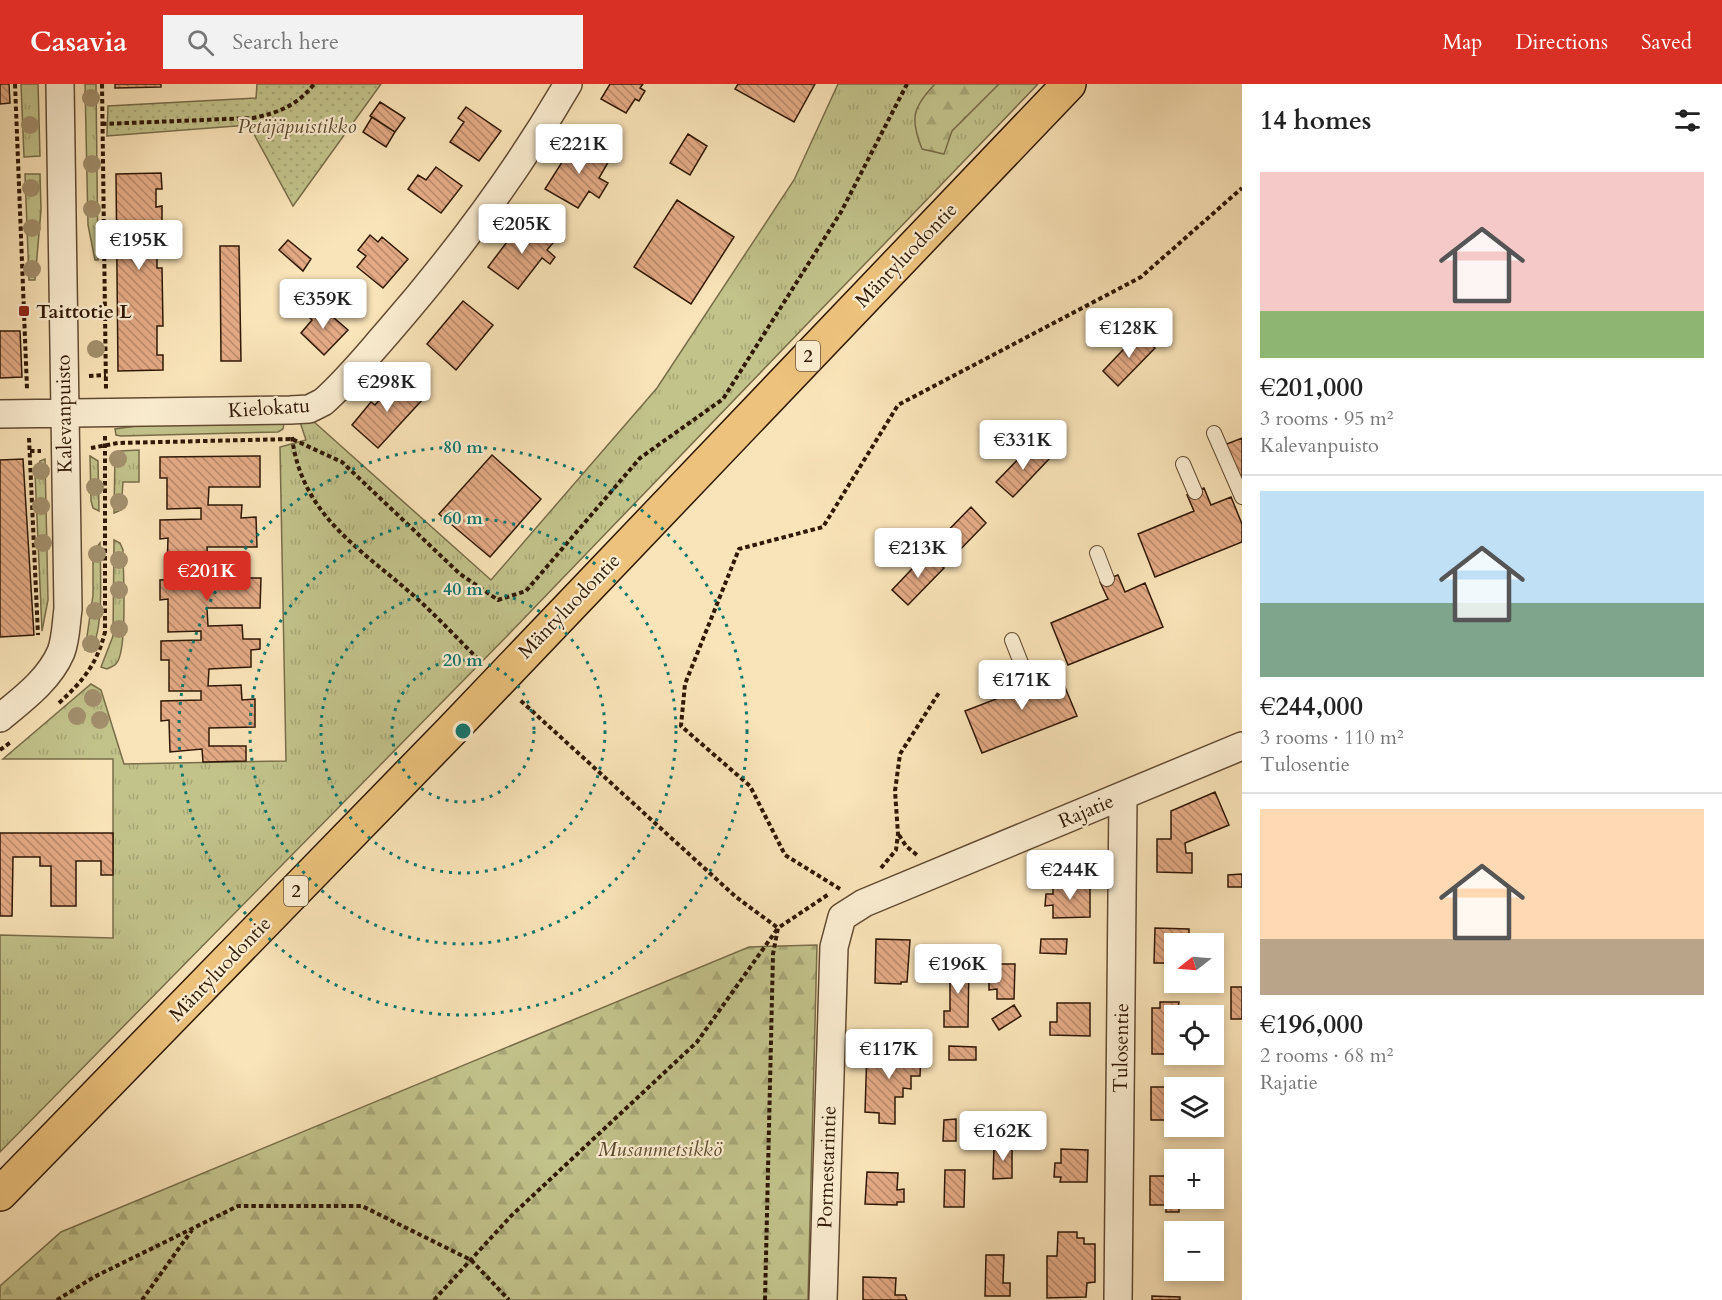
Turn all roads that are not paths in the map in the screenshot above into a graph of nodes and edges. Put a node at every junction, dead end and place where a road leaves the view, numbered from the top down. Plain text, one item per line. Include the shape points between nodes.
1 (60, 84) edge
2 (568, 84) edge
3 (1069, 84) edge
4 (0, 414) edge
5 (64, 414) junction
6 (1214, 433) dead end
7 (1183, 464) dead end
8 (1196, 492) dead end
9 (1242, 497) edge
10 (1097, 553) dead end
11 (1107, 579) dead end
12 (1012, 640) dead end
13 (1023, 668) dead end
14 (0, 718) edge
15 (1242, 747) edge
16 (1123, 796) junction
17 (857, 893) joint
18 (43, 1152) junction
19 (0, 1194) edge
20 (0, 1203) edge
21 (823, 1300) edge
22 (1118, 1300) edge

1 - 5 street, Kalevanpuisto
2 - 5 street, Kielokatu via 481,214 424,290 323,402 309,409 290,410
3 - 18 highway, Mäntyluodontie / 2
4 - 5 street, Kielokatu
5 - 14 street, Kalevanpuisto via 68,609 62,650 33,692
6 - 9 lane
7 - 8 lane
10 - 11 lane
12 - 13 lane
15 - 16 street, Rajatie
16 - 17 street, Rajatie
16 - 22 street, Tulosentie
17 - 21 street, Pormestarintie via 843,917 834,947
18 - 19 highway, Mäntyluodontie / 2
18 - 20 highway, Mäntyluodontie / 2

